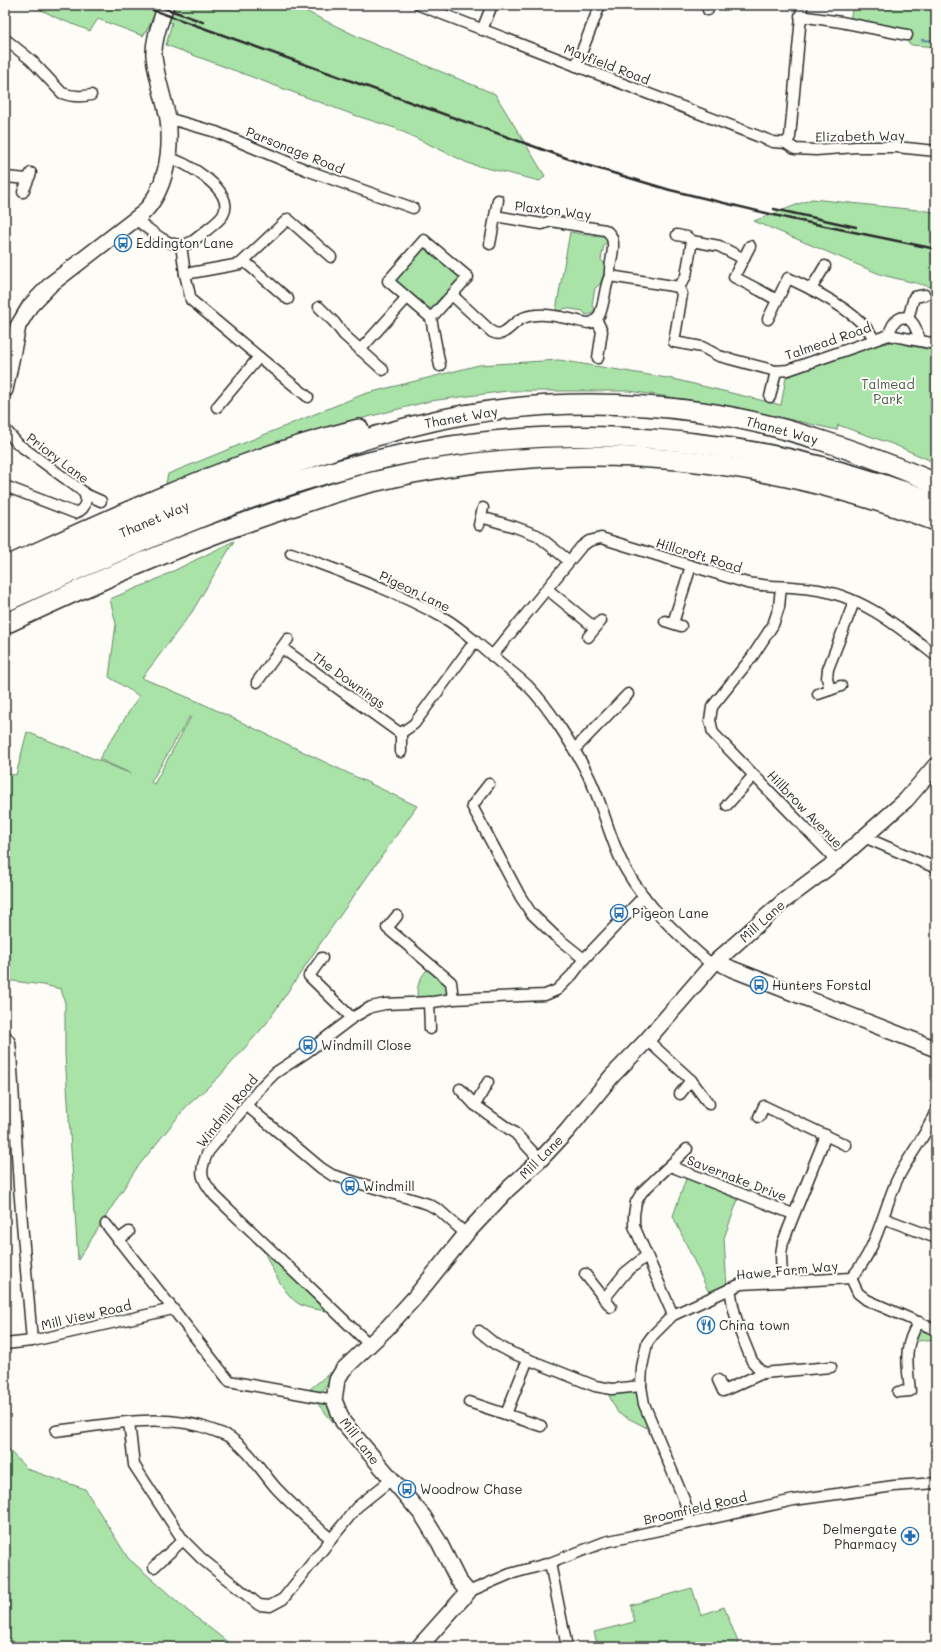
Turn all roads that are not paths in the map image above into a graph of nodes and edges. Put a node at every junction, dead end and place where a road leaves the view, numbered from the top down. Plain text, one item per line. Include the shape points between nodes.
1 (166, 5) edge
2 (419, 5) edge
3 (492, 5) edge
4 (600, 5) edge
5 (802, 5) edge
6 (800, 16) junction
7 (482, 30) junction
8 (907, 35) dead end
9 (5, 39) edge
10 (576, 66) junction
11 (91, 96) dead end
12 (167, 118) junction
13 (786, 143) junction
14 (936, 151) edge
15 (168, 157) junction
16 (5, 177) edge
17 (23, 192) dead end
18 (498, 200) dead end
19 (413, 208) dead end
20 (495, 216) junction
21 (135, 219) junction
22 (677, 235) dead end
23 (692, 241) junction
24 (490, 244) dead end
25 (181, 245) junction
26 (750, 246) dead end
27 (331, 257) dead end
28 (744, 259) junction
29 (244, 261) junction
30 (825, 266) dead end
31 (185, 274) junction
32 (610, 276) junction
33 (679, 287) junction
34 (811, 289) junction
35 (452, 295) junction
36 (925, 295) dead end
37 (407, 298) junction
38 (288, 299) dead end
39 (777, 300) junction
40 (319, 307) dead end
41 (431, 318) junction
42 (768, 319) dead end
43 (908, 319) junction
44 (597, 321) junction
45 (889, 335) junction
46 (874, 339) junction
47 (920, 340) junction
48 (936, 344) edge
49 (360, 350) junction
50 (8, 351) edge
51 (259, 357) junction
52 (598, 358) dead end
53 (440, 366) dead end
54 (383, 370) dead end
55 (776, 371) junction
56 (5, 390) edge
57 (308, 397) dead end
58 (770, 397) dead end
59 (217, 407) dead end
60 (509, 408) junction
61 (5, 429) edge
62 (936, 483) edge
63 (5, 486) edge
64 (85, 494) junction
65 (100, 501) dead end
66 (936, 502) edge
67 (481, 517) dead end
68 (936, 521) edge
69 (291, 553) dead end
70 (569, 561) junction
71 (691, 566) junction
72 (5, 568) edge
73 (5, 586) edge
74 (781, 587) junction
75 (547, 589) junction
76 (59, 598) junction
77 (5, 602) edge
78 (854, 602) junction
79 (673, 623) dead end
80 (5, 624) edge
81 (24, 628) dead end
82 (588, 636) dead end
83 (288, 639) dead end
84 (475, 642) junction
85 (282, 648) junction
86 (492, 656) junction
87 (936, 656) edge
88 (257, 682) dead end
89 (841, 686) dead end
90 (830, 690) junction
91 (628, 694) dead end
92 (818, 694) dead end
93 (402, 733) junction
94 (574, 750) junction
95 (402, 752) dead end
96 (936, 764) edge
97 (754, 775) junction
98 (488, 784) dead end
99 (727, 805) dead end
100 (864, 837) junction
101 (837, 861) junction
102 (936, 868) edge
103 (644, 896) junction
104 (396, 916) dead end
105 (322, 958) dead end
106 (584, 959) junction
107 (716, 962) junction
108 (454, 999) junction
109 (429, 1002) junction
110 (352, 1018) junction
111 (430, 1029) dead end
112 (5, 1035) edge
113 (647, 1040) junction
114 (936, 1049) edge
115 (691, 1080) junction
116 (488, 1082) dead end
117 (460, 1089) dead end
118 (680, 1094) dead end
119 (709, 1104) dead end
120 (246, 1105) junction
121 (475, 1105) junction
122 (936, 1110) edge
123 (760, 1117) dead end
124 (932, 1131) edge
125 (826, 1135) junction
126 (846, 1145) dead end
127 (687, 1149) dead end
128 (540, 1160) junction
129 (670, 1166) junction
130 (794, 1214) junction
131 (883, 1218) junction
132 (106, 1224) dead end
133 (129, 1232) dead end
134 (466, 1234) junction
135 (936, 1238) edge
136 (118, 1240) junction
137 (646, 1256) junction
138 (585, 1274) dead end
139 (851, 1278) junction
140 (782, 1282) junction
141 (730, 1288) junction
142 (173, 1309) junction
143 (673, 1315) junction
144 (919, 1322) junction
145 (936, 1330) edge
146 (480, 1331) dead end
147 (32, 1341) junction
148 (5, 1344) edge
149 (370, 1345) junction
150 (528, 1359) junction
151 (831, 1367) dead end
152 (763, 1373) junction
153 (718, 1380) dead end
154 (641, 1386) junction
155 (898, 1392) dead end
156 (334, 1400) junction
157 (469, 1402) dead end
158 (506, 1414) junction
159 (129, 1422) junction
160 (541, 1426) dead end
161 (56, 1431) dead end
162 (392, 1480) junction
163 (936, 1483) edge
164 (689, 1523) junction
165 (331, 1539) junction
166 (183, 1540) junction
167 (550, 1563) junction
168 (154, 1566) dead end
169 (468, 1592) junction
170 (419, 1647) edge
171 (567, 1647) edge

1 - 12 street via 154,55
2 - 7 street, Mayfield Road
3 - 7 street
4 - 10 street
5 - 6 street
6 - 8 street
6 - 13 street via 790,137
7 - 10 street, Mayfield Road
9 - 11 street via 31,60 62,93 68,96
10 - 13 street, Mayfield Road via 772,142
12 - 15 street
12 - 19 street, Parsonage Road via 216,132 309,171
13 - 14 street, Elizabeth Way via 795,149 816,150 856,146
15 - 21 street via 156,195 150,206
15 - 25 street via 184,163 206,178 224,197 225,205 218,221 194,240
16 - 17 street via 30,176
18 - 20 street, Plaxton Way
20 - 24 street, Plaxton Way
20 - 32 street, Plaxton Way via 542,224 551,221 605,230 614,240
21 - 25 street via 172,243
21 - 50 street via 51,284 35,300 25,312
22 - 23 street
23 - 28 street via 719,246
23 - 33 street via 686,276
25 - 31 street
26 - 28 street
27 - 29 street via 288,219
28 - 39 street via 734,277
29 - 31 street via 240,264
29 - 38 street
30 - 34 street
31 - 51 street via 191,300
32 - 33 street
32 - 44 street
33 - 55 street, Talmead Road via 682,294 674,342 702,347 719,356
34 - 39 street via 788,278
34 - 46 street via 856,318 869,329
35 - 37 street via 468,277 424,240 388,281
35 - 41 street
35 - 44 street via 495,334 504,332 514,323 529,316 542,315 588,323
36 - 43 street via 914,297
37 - 41 street
37 - 49 street
39 - 42 street
40 - 49 street
41 - 53 street
43 - 45 street, Talmead Road via 894,321
43 - 47 street via 914,324
44 - 52 street via 602,331
45 - 46 street, Talmead Road
45 - 47 street, Talmead Road
46 - 55 street, Talmead Road via 788,370
47 - 48 street, Talmead Road
49 - 54 street
50 - 56 street
51 - 57 street
51 - 59 street
55 - 58 street, Talmead Road
60 - 62 highway, Thanet Way via 558,404 618,405 704,412 810,437
60 - 72 highway via 488,403 426,412 299,445 216,475 122,514
60 - 73 highway, Thanet Way via 427,422 313,456 169,512
61 - 64 street, Priory Lane via 18,444
63 - 64 street via 75,513 83,508 86,502
64 - 65 street, Priory Lane
66 - 77 highway, Thanet Way via 856,475 718,445 620,437 566,436 504,440 372,461 285,486 166,531
67 - 70 street via 537,535
68 - 76 highway via 818,484 725,466 614,457 504,460 394,477 258,517
69 - 84 street, Pigeon Lane via 345,573 426,609 446,619
70 - 71 street, Hillcroft Road via 589,541 601,538
70 - 75 street, Hillcroft Road
71 - 74 street, Hillcroft Road via 750,583
71 - 79 street
74 - 78 street, Hillcroft Road via 812,589 836,594
74 - 97 street, Hillbrow Avenue via 779,607 773,625 752,657 712,707 710,720 713,733
75 - 82 street via 598,624
75 - 86 street, Hillcroft Road
76 - 80 highway
76 - 81 highway via 31,618
78 - 87 street, Hillcroft Road via 888,619
78 - 90 street via 828,669
83 - 85 street
84 - 86 street, Pigeon Lane
84 - 93 street via 414,724
85 - 88 street
85 - 93 street, The Downings
86 - 94 street, Pigeon Lane via 529,687 543,703
89 - 90 street
90 - 92 street
91 - 94 street
93 - 95 street
94 - 103 street, Pigeon Lane via 601,806 614,845 626,870
96 - 100 street, Mill Lane via 906,800
97 - 99 street, Hillbrow Avenue
97 - 101 street, Hillbrow Avenue
98 - 106 street via 472,806 520,896 531,913
100 - 101 street, Mill Lane
100 - 102 street
101 - 107 street, Mill Lane via 785,900
103 - 106 street, Windmill Road
103 - 107 street, Pigeon Lane via 661,918
104 - 108 street via 387,928 451,982
105 - 110 street via 308,976
106 - 108 street, Windmill Road via 557,990 545,995
107 - 113 street, Mill Lane
107 - 114 street
108 - 109 street, Windmill Road
109 - 110 street, Windmill Road via 385,1004 371,1007
109 - 111 street
110 - 120 street, Windmill Road via 275,1073
112 - 147 street via 12,1052 19,1187
113 - 115 street
113 - 128 street, Mill Lane via 612,1076
115 - 118 street
115 - 119 street
116 - 121 street
117 - 121 street
120 - 134 street via 332,1175 428,1204 439,1210
120 - 149 street, Windmill Road via 208,1152 203,1163 204,1182 215,1196
121 - 128 street via 516,1134
122 - 124 street, Hawe Farm Way
123 - 125 street via 764,1106
124 - 131 street, Hawe Farm Way via 896,1181
125 - 126 street
125 - 130 street
127 - 129 street, Savernake Drive
128 - 134 street, Mill Lane via 508,1189
129 - 130 street, Savernake Drive
129 - 137 street, Savernake Drive via 642,1192 636,1202 634,1226
130 - 140 street via 783,1242
131 - 135 street
131 - 139 street, Hawe Farm Way via 860,1269
132 - 136 street
133 - 136 street
134 - 149 street, Mill Lane via 416,1296
136 - 142 street
137 - 138 street via 625,1273 607,1303
137 - 143 street, Savernake Drive
139 - 140 street, Hawe Farm Way
139 - 144 street via 858,1293 867,1300
140 - 141 street, Hawe Farm Way via 741,1284
141 - 143 street, Hawe Farm Way
141 - 152 street via 740,1331 752,1361
142 - 147 street, Mill View Road
142 - 156 street via 229,1381
143 - 154 street, Hawe Farm Way via 647,1343
144 - 145 street
144 - 155 street via 907,1346 910,1390
146 - 150 street via 496,1344
147 - 148 street, Mill View Road
149 - 156 street, Mill Lane via 343,1370 337,1380
150 - 154 street via 595,1386 612,1389
150 - 158 street
151 - 152 street
152 - 153 street via 723,1391
154 - 164 street, Hawe Farm Way via 644,1404 685,1502
156 - 162 street, Mill Lane via 343,1422
157 - 158 street
158 - 160 street
159 - 161 street
159 - 165 street via 174,1421 208,1428 230,1437 250,1455 294,1507
159 - 166 street via 134,1465
162 - 165 street via 357,1507
162 - 169 street, Mill Lane via 422,1516 439,1542 458,1580
163 - 164 street, Broomfield Road via 894,1486 794,1500
164 - 167 street, Broomfield Road via 605,1542
165 - 166 street via 283,1599 270,1606 259,1605 202,1560
166 - 168 street
167 - 169 street, Broomfield Road via 510,1574
167 - 171 street
169 - 170 street

